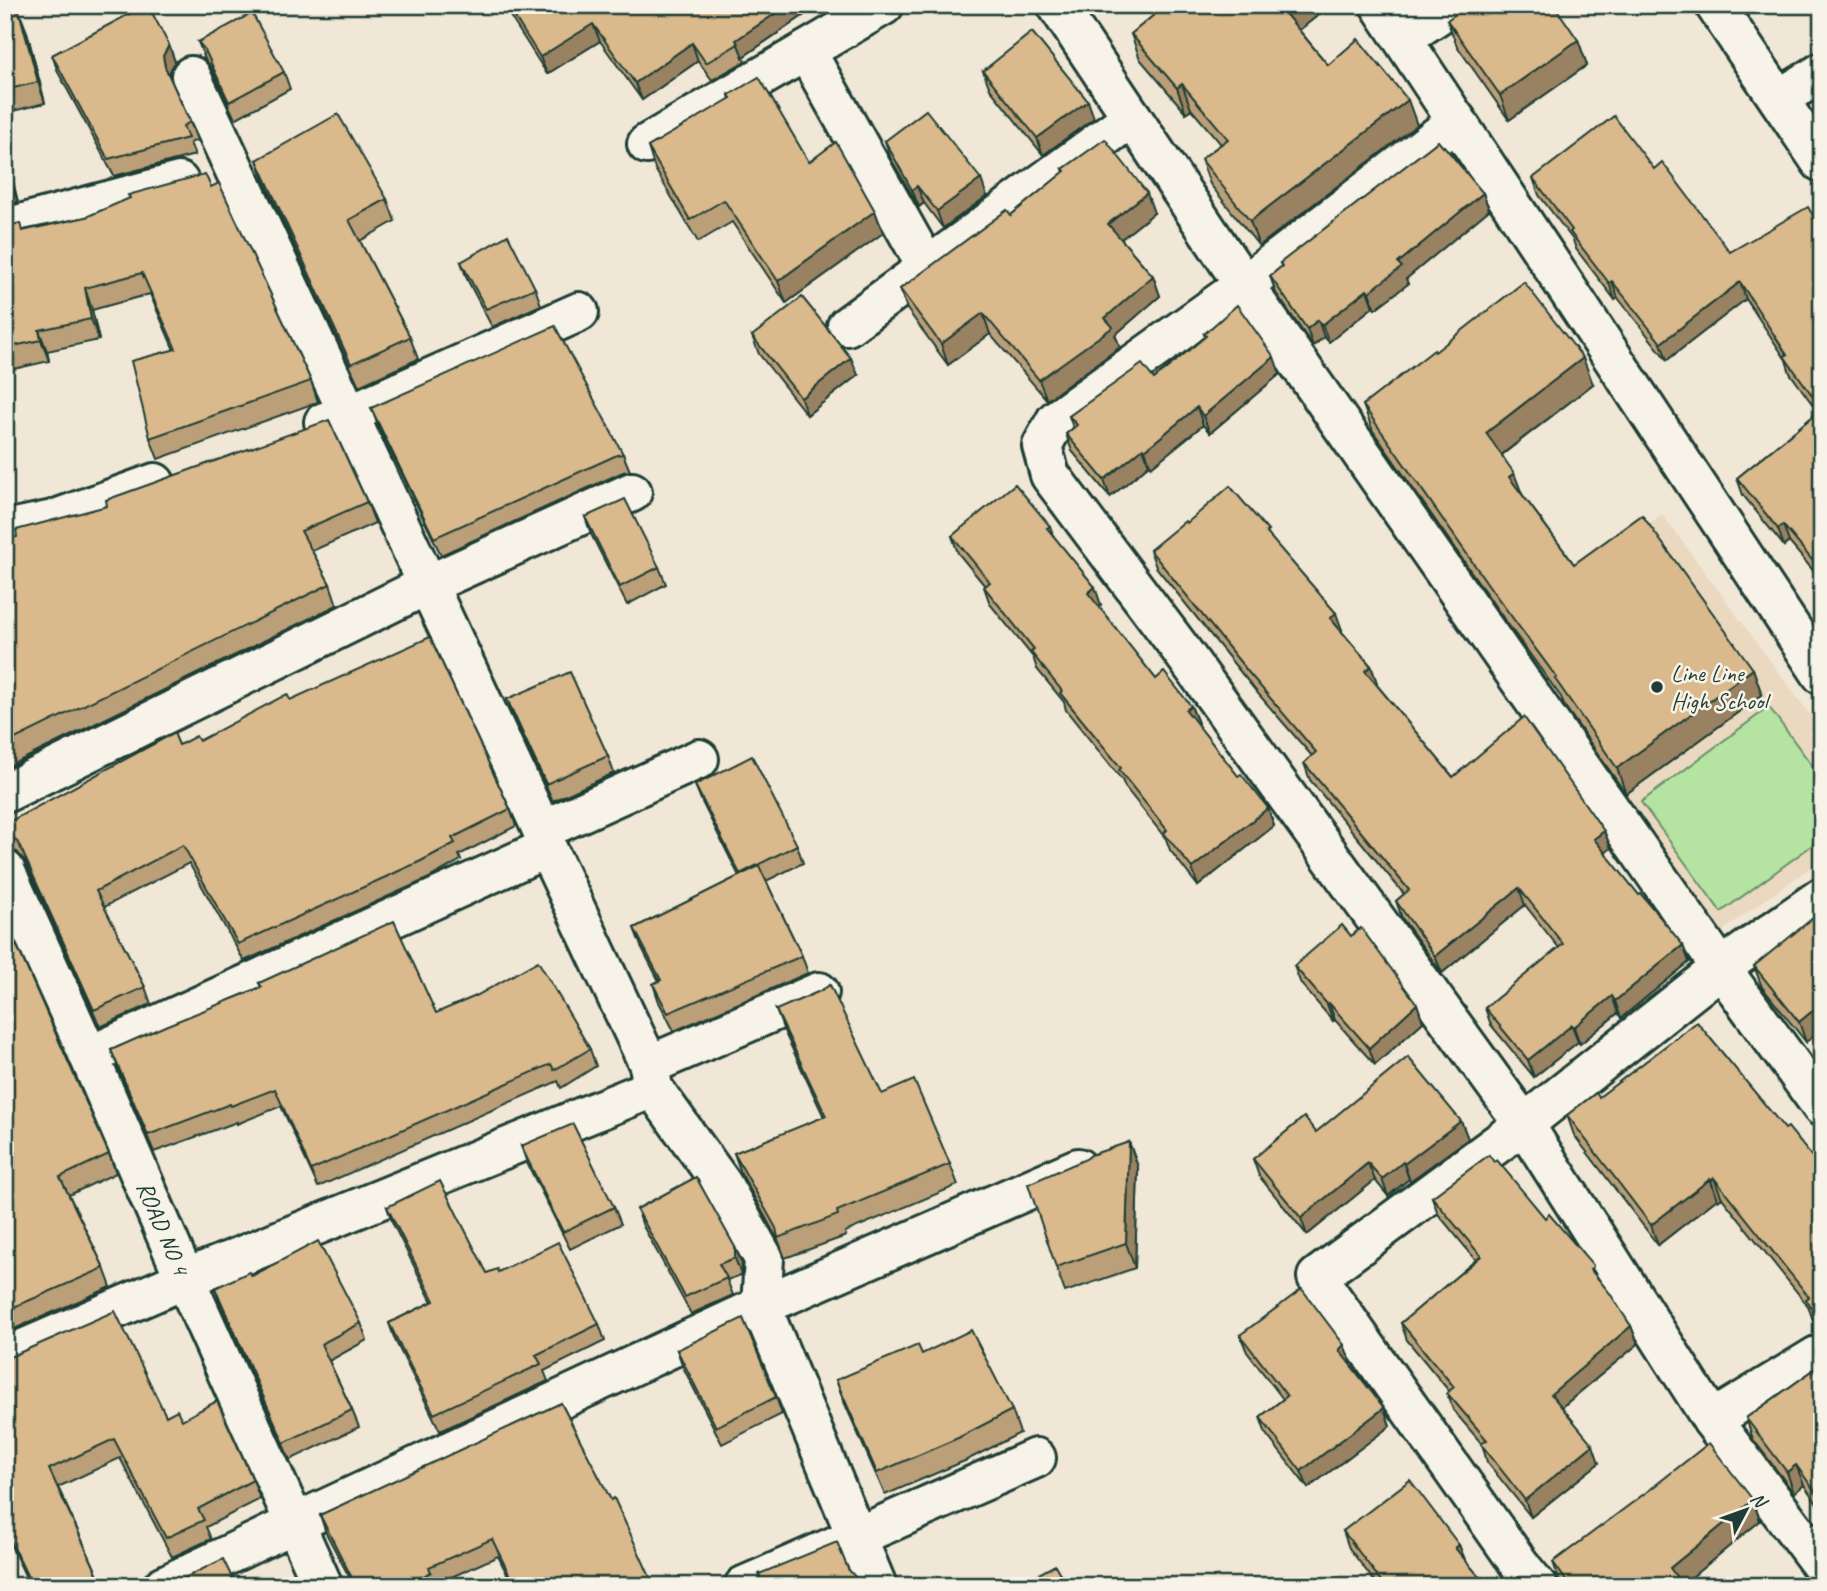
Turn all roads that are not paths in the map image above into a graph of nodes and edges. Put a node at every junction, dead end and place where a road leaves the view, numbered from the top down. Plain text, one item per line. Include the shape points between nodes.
1 (884, 5) edge
2 (1058, 5) edge
3 (1380, 5) edge
4 (1453, 5) edge
5 (1715, 5) edge
6 (1403, 38) junction
7 (806, 51) junction
8 (1822, 72) edge
9 (191, 76) dead end
10 (1779, 99) junction
11 (1132, 117) junction
12 (1457, 121) junction
13 (647, 144) edge
14 (1821, 162) edge
15 (234, 167) junction
16 (5, 228) edge
17 (927, 267) junction
18 (1244, 285) junction
19 (579, 312) dead end
20 (847, 327) dead end
21 (349, 414) junction
22 (297, 432) edge
23 (182, 474) edge
24 (632, 492) dead end
25 (5, 530) edge
26 (428, 585) junction
27 (1822, 675) edge
28 (699, 759) dead end
29 (5, 793) edge
30 (544, 839) junction
31 (5, 870) edge
32 (1822, 897) edge
33 (1721, 968) junction
34 (819, 992) edge
35 (89, 1056) junction
36 (651, 1077) junction
37 (1822, 1107) edge
38 (1524, 1124) junction
39 (1086, 1164) edge
40 (185, 1279) junction
41 (761, 1306) junction
42 (1817, 1356) dead end
43 (5, 1357) edge
44 (1712, 1420) junction
45 (1036, 1458) dead end
46 (295, 1522) junction
47 (856, 1537) junction
48 (1822, 1566) edge
49 (1519, 1580) edge
50 (163, 1586) edge
51 (323, 1586) edge
52 (744, 1586) edge
53 (877, 1586) edge

1 - 7 street
2 - 11 street
3 - 6 street
4 - 6 street
5 - 10 street
6 - 12 street
7 - 13 street
7 - 17 street
8 - 10 street
9 - 15 street
10 - 14 street
11 - 17 street
11 - 18 street
12 - 18 street
12 - 27 street
15 - 16 street
15 - 21 street
17 - 20 street
18 - 33 street
18 - 38 street via 1056,420 1042,446 1050,475
19 - 21 street
21 - 22 street
21 - 26 street
23 - 25 street via 53,520
24 - 26 street
26 - 29 street
26 - 30 street
28 - 30 street
30 - 35 street
30 - 36 street
31 - 35 street, ROAD NO 4
32 - 33 street
33 - 37 street
33 - 38 street
34 - 36 street
35 - 40 street, ROAD NO 4
36 - 40 street
36 - 41 street via 722,1184 764,1259
38 - 44 street
38 - 49 street via 1317,1277
39 - 41 street
40 - 43 street
40 - 46 street, ROAD NO 4
41 - 46 street
41 - 47 street
42 - 44 street
44 - 48 street
45 - 47 street
46 - 50 street
46 - 51 street, ROAD NO 4
47 - 52 street
47 - 53 street

